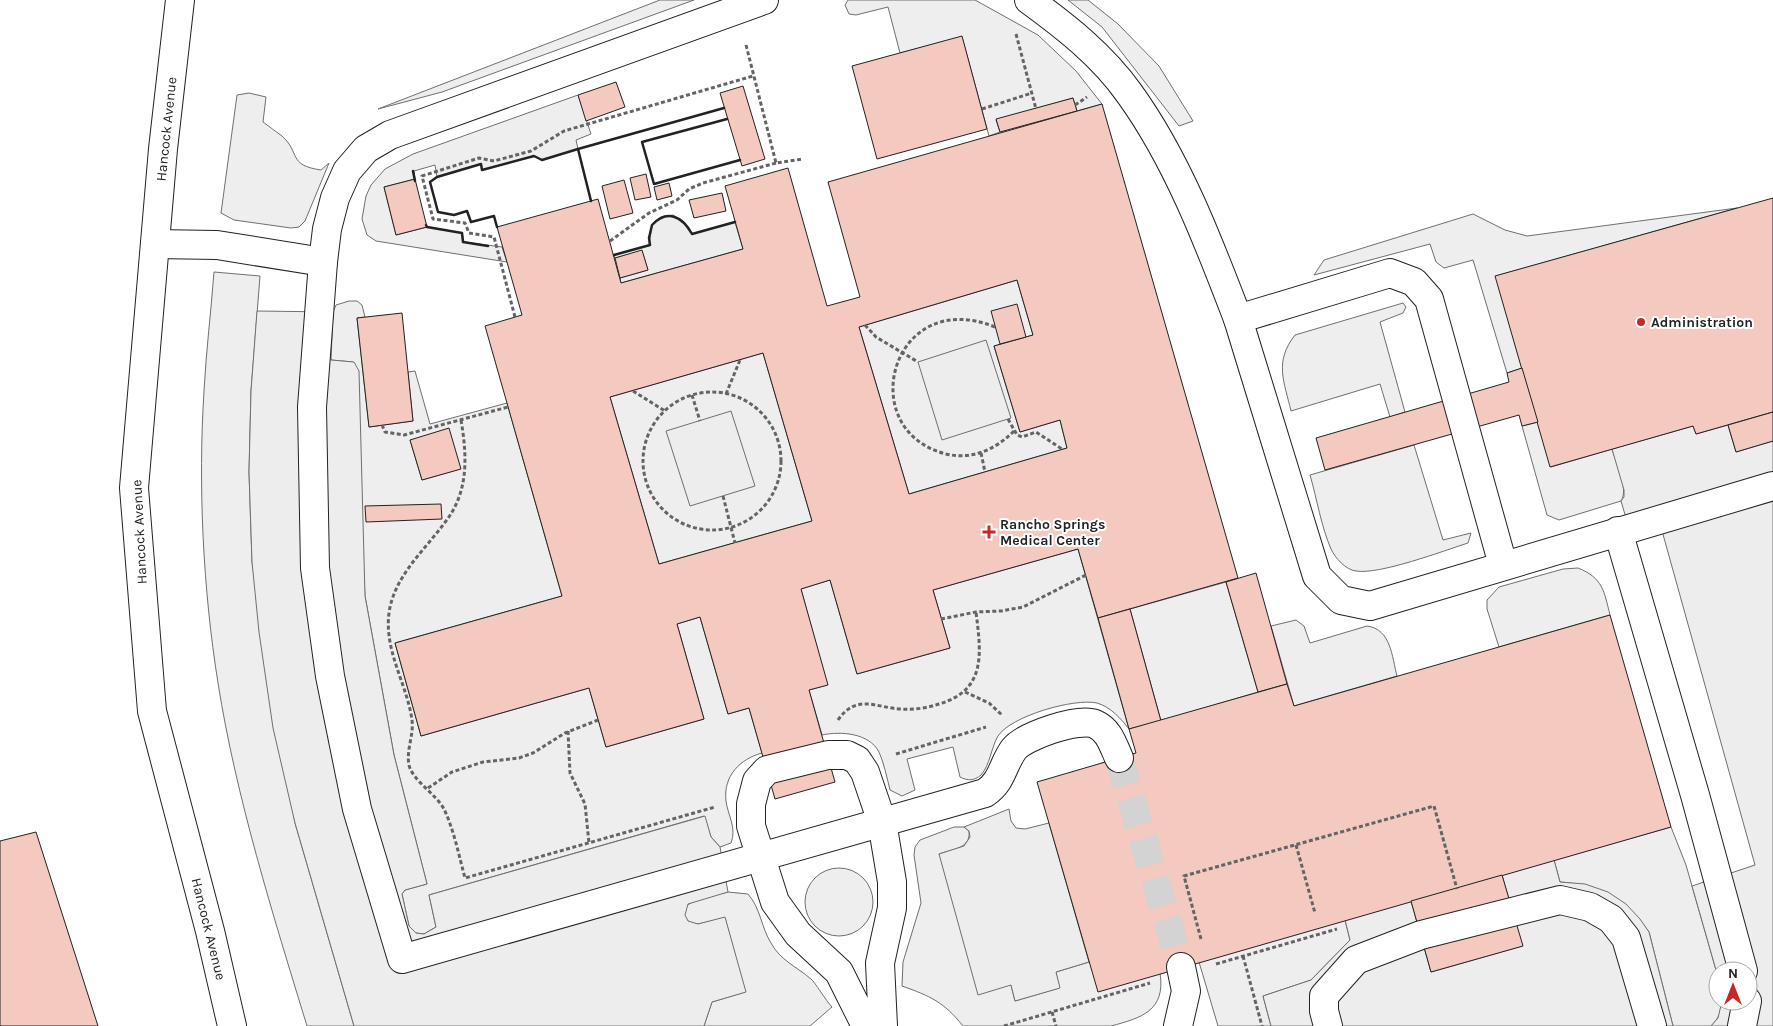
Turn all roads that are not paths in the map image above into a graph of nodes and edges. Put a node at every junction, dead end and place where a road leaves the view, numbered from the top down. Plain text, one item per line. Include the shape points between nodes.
1 (180, 0) edge
2 (764, 0) edge
3 (1029, 0) edge
4 (155, 244) junction
5 (323, 262) junction
6 (1238, 319) junction
7 (1773, 486) edge
8 (1618, 531) junction
9 (1503, 565) junction
10 (1119, 758) tunnel mouth
11 (882, 822) junction
12 (759, 857) junction
13 (1741, 961) edge
14 (1191, 969) tunnel mouth
15 (1745, 1011) edge
16 (232, 1026) edge
17 (866, 1026) edge
18 (883, 1026) edge
19 (1178, 1026) edge
20 (1328, 1026) edge
21 (1652, 1026) edge
22 (1742, 1026) edge

1 - 4 main road, Hancock Avenue
2 - 5 main road via 390,135 366,149 347,171 335,198
3 - 6 main road via 1077,36 1129,92 1163,147 1216,261
4 - 5 main road via 217,245
4 - 16 main road, Hancock Avenue via 134,488 152,711
5 - 12 main road via 312,407 315,568 330,676 357,810 402,959
6 - 9 main road via 1317,576 1341,600 1370,606
6 - 9 main road via 1390,273 1414,282 1430,299
7 - 8 main road
8 - 9 main road
8 - 13 main road
10 - 11 main road via 1108,734 1095,724 1082,721 1017,729 1014,749 995,786 985,793
11 - 12 main road
11 - 12 main road via 866,772 857,760 847,755 828,754 767,770 757,781 751,804 751,826
11 - 18 main road via 892,882 892,908 880,963
12 - 17 main road via 775,902 798,934 839,972
14 - 19 main road
15 - 22 main road
20 - 21 main road via 1324,996 1356,960 1421,935 1560,900 1590,907 1611,919 1626,938

